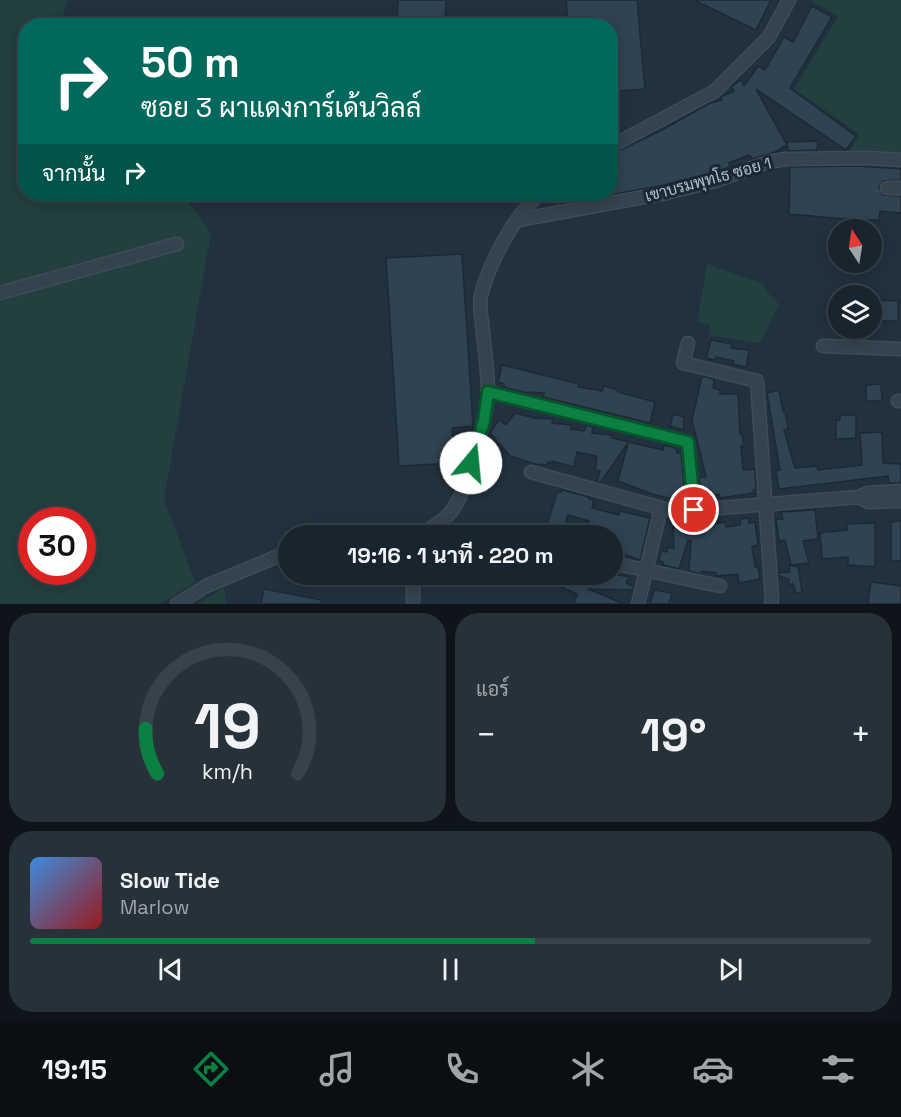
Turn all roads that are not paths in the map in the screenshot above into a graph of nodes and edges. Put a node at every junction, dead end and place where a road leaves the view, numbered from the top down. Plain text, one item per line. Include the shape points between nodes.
1 (789, 0) edge
2 (618, 143) edge
3 (901, 160) edge
4 (887, 188) dead end
5 (901, 188) edge
6 (532, 201) edge
7 (518, 220) junction
8 (177, 244) dead end
9 (0, 292) edge
10 (688, 343) dead end
11 (823, 346) dead end
12 (901, 349) edge
13 (488, 392) junction
14 (531, 472) dead end
15 (901, 491) edge
16 (858, 497) junction
17 (901, 501) edge
18 (767, 504) junction
19 (661, 508) junction
20 (694, 510) junction
21 (435, 525) edge
22 (278, 556) edge
23 (623, 566) edge
24 (646, 571) junction
25 (413, 585) edge
26 (720, 586) dead end
27 (177, 604) edge
28 (413, 604) edge
29 (638, 604) edge
30 (771, 604) edge

1 - 2 street via 769,37 715,91
3 - 7 street, เขาบรมพุทโธ ซอย 1 via 786,159 666,193
4 - 5 street
6 - 7 street
7 - 13 street via 491,264 480,298
8 - 9 street
10 - 18 street via 683,363 757,381
11 - 12 street
13 - 20 street via 688,442
13 - 21 street via 484,421 461,494 455,507
14 - 19 street
15 - 16 street
16 - 17 street via 868,502
16 - 18 street
18 - 20 street
18 - 30 street
19 - 20 street
19 - 24 street
22 - 27 street via 206,586
23 - 24 street
24 - 26 street
24 - 29 street
25 - 28 street

